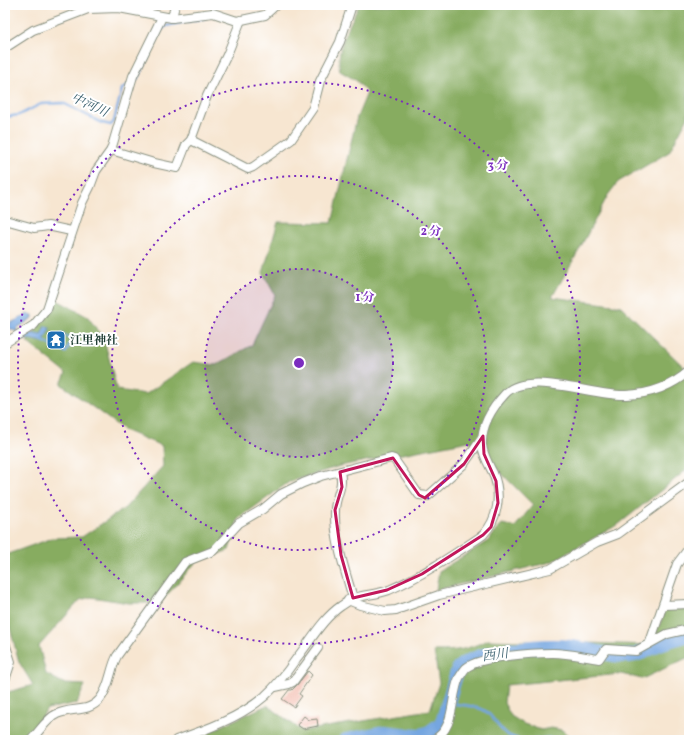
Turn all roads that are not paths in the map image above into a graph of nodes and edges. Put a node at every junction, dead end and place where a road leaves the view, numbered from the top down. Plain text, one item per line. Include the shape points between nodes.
1 (175, 5) edge
2 (276, 5) edge
3 (352, 5) edge
4 (162, 17) junction
5 (172, 18) junction
6 (241, 20) junction
7 (5, 48) edge
8 (191, 140) junction
9 (111, 150) junction
10 (5, 220) edge
11 (71, 230) junction
12 (5, 343) edge
13 (689, 371) edge
14 (483, 436) junction
15 (340, 472) junction
16 (689, 482) edge
17 (689, 548) edge
18 (351, 599) junction
19 (664, 604) junction
20 (689, 604) edge
21 (689, 629) edge
22 (650, 642) junction
23 (6, 647) edge
24 (318, 648) dead end
25 (5, 680) edge
26 (275, 686) junction
27 (31, 740) edge
28 (176, 740) edge
29 (433, 740) edge

1 - 5 street
2 - 6 street via 265,15
3 - 8 street via 340,42 320,81 313,108 291,140 248,169
4 - 5 street
4 - 7 street via 119,8 88,9 34,30
4 - 9 street via 131,82
5 - 6 street via 213,13 232,20
6 - 8 street via 228,55 207,96
8 - 9 street via 186,145 177,168
9 - 11 street via 96,171
10 - 11 street via 34,228 48,226
11 - 12 street via 47,309 34,325
13 - 14 street via 659,390 626,396 607,395 542,382 516,387 506,393 488,418
14 - 15 street via 464,464 425,497 419,495 393,458
14 - 18 street via 484,454 497,488 496,517 490,527 483,535 422,574 387,590
15 - 18 street via 342,487 335,515
15 - 27 street via 321,476 282,494 239,523 213,551 185,562 117,656 111,667 107,688 100,699 88,708 56,714
16 - 18 street via 618,534 597,542 550,569 439,595 396,610 384,611 360,606
17 - 19 street via 678,564
18 - 26 street via 328,618
19 - 20 street
19 - 22 street
21 - 22 street via 667,634
22 - 29 street via 636,651 606,649 599,659 554,653 489,659 466,668 459,678 449,722 444,731
23 - 25 street via 11,662
24 - 26 street via 293,682
26 - 28 street via 254,704 232,717

